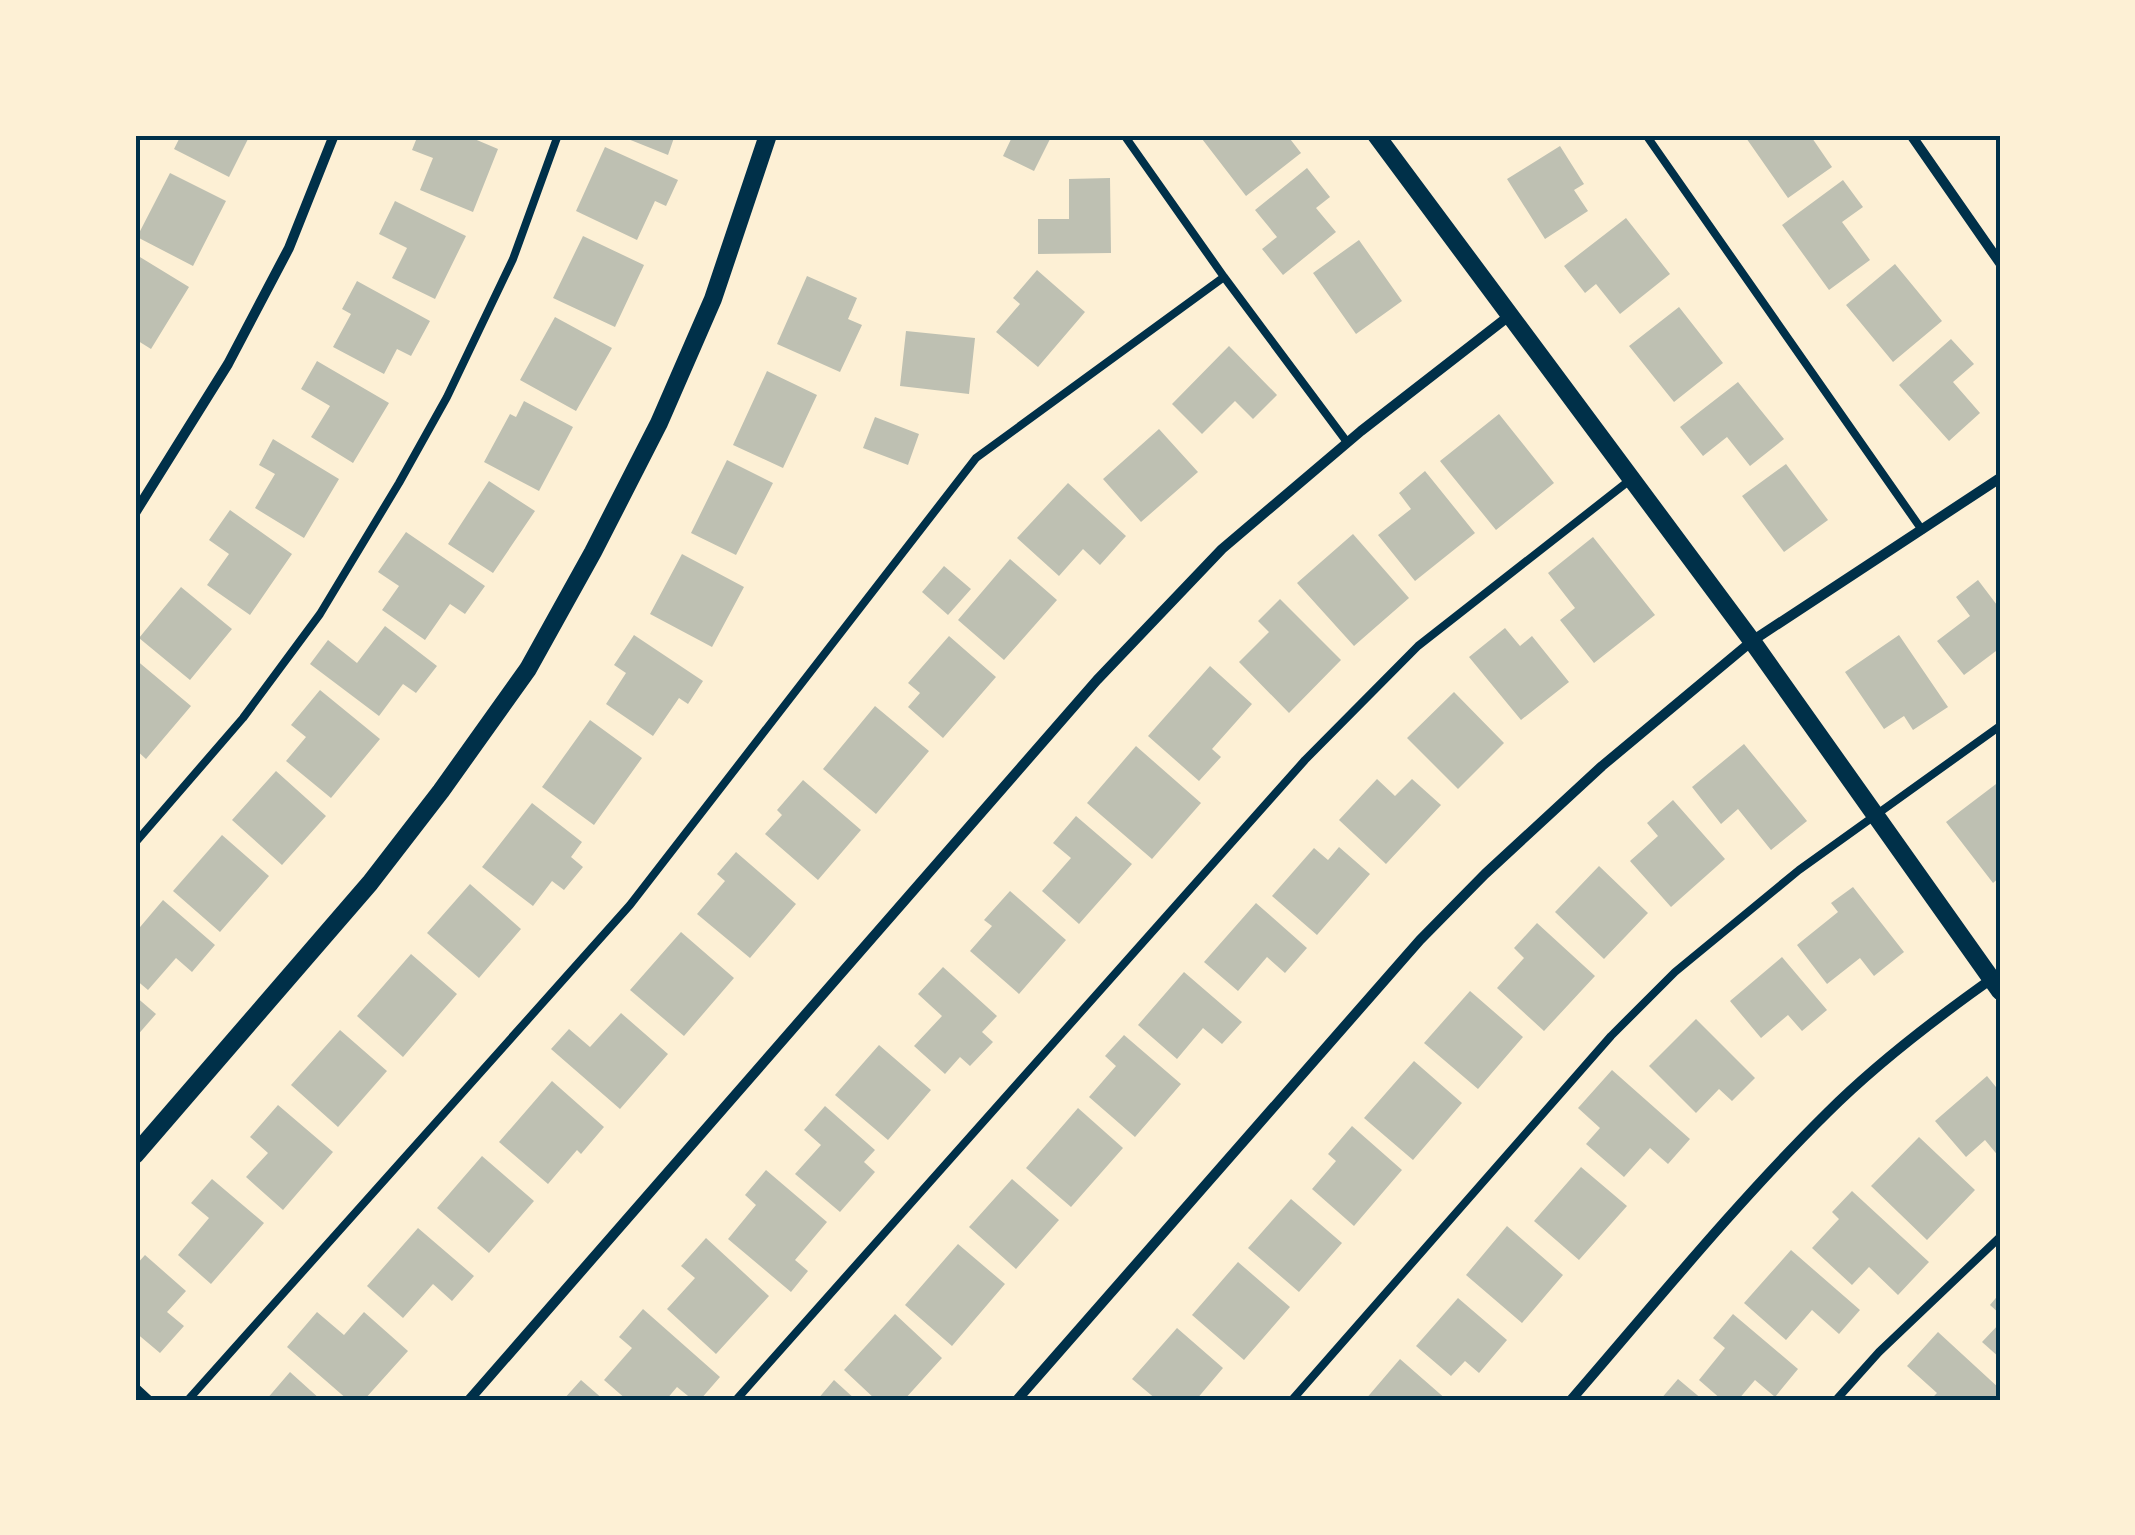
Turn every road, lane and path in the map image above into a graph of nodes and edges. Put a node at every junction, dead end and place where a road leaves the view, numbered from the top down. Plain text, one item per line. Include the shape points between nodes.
1 (334, 135) edge
2 (558, 135) edge
3 (768, 135) edge
4 (1124, 135) edge
5 (1376, 135) edge
6 (1646, 135) edge
7 (1911, 135) edge
8 (2000, 263) edge
9 (1224, 277) junction
10 (1509, 316) junction
11 (1347, 442) junction
12 (2000, 478) edge
13 (1631, 479) junction
14 (135, 514) edge
15 (1922, 530) junction
16 (1752, 641) junction
17 (2000, 726) edge
18 (1876, 815) junction
19 (135, 842) edge
20 (1997, 981) edge
21 (135, 1156) edge
22 (2000, 1237) edge
23 (135, 1388) edge
24 (148, 1400) edge
25 (188, 1400) edge
26 (469, 1400) edge
27 (736, 1400) edge
28 (1017, 1400) edge
29 (1292, 1400) edge
30 (1572, 1400) edge
31 (1836, 1400) edge

1 - 14 street via 289,248 237,348
2 - 19 lane via 513,259 399,483 320,614 243,718
3 - 21 street via 713,299 659,423 528,669 370,883
4 - 9 lane
5 - 10 street
6 - 15 lane
7 - 8 street
9 - 11 lane
9 - 25 lane via 976,458 630,905
10 - 11 street
10 - 13 street
11 - 26 street via 1222,549 1098,680
12 - 15 street
13 - 16 street
13 - 27 lane via 1418,646 1305,760
15 - 16 street
16 - 18 street
16 - 28 street via 1602,766 1420,940
17 - 18 lane
18 - 20 street
18 - 29 lane via 1662,985 1611,1036
20 - 30 street via 1910,1040 1828,1112
22 - 31 lane
23 - 24 street

